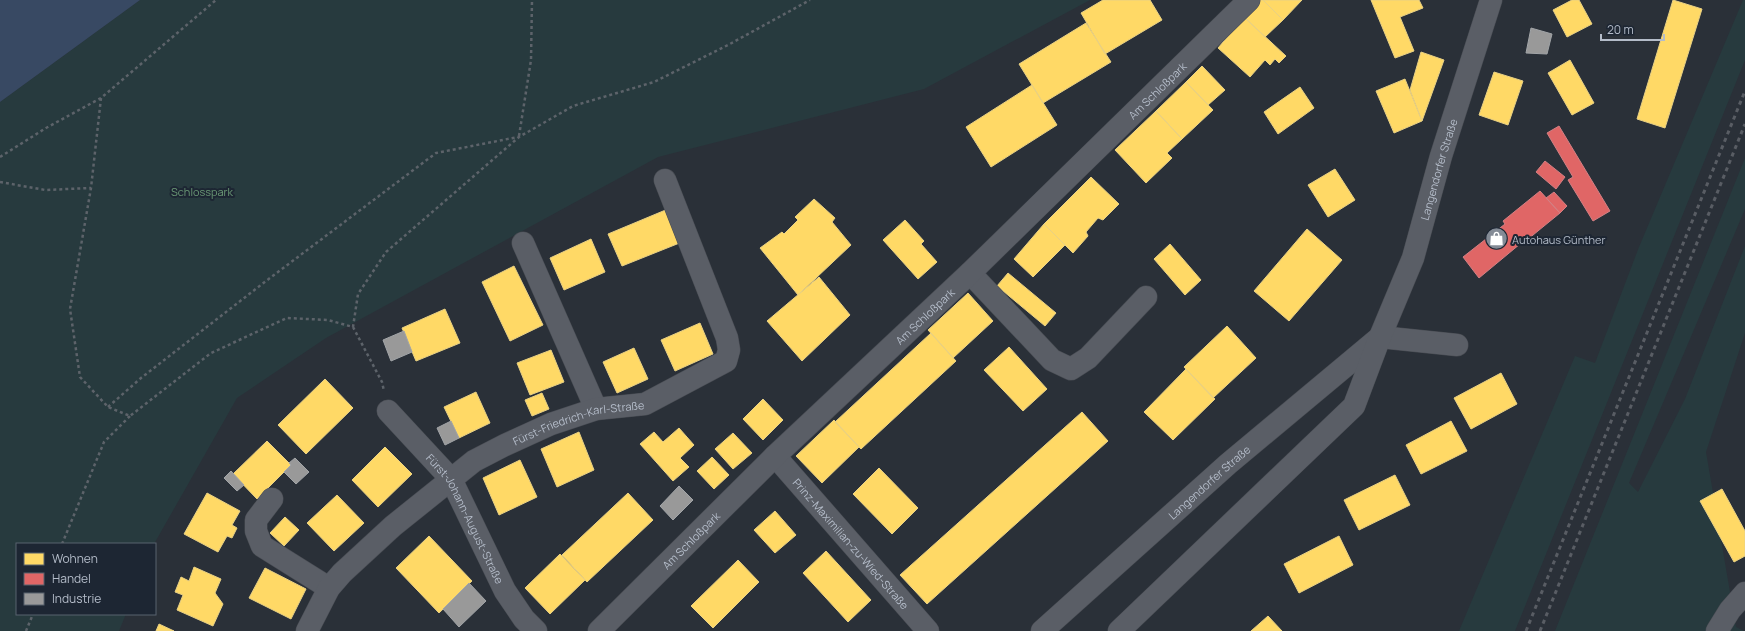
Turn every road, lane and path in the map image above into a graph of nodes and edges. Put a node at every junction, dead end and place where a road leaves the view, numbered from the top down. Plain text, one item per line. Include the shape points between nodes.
1 (216, 0) edge
2 (532, 0) edge
3 (810, 0) edge
4 (1249, 0) edge
5 (1491, 0) edge
6 (102, 98) junction
7 (518, 137) junction
8 (0, 157) edge
9 (665, 180) dead end
10 (0, 182) edge
11 (91, 188) junction
12 (523, 243) dead end
13 (970, 272) junction
14 (1146, 297) dead end
15 (353, 327) junction
16 (1380, 337) junction
17 (1457, 345) dead end
18 (108, 407) junction
19 (596, 409) junction
20 (388, 411) joint
21 (130, 416) junction
22 (775, 456) junction
23 (451, 479) junction
24 (272, 499) dead end
25 (62, 543) edge
26 (329, 588) junction
27 (1745, 592) edge
28 (33, 615) edge
29 (26, 631) edge
30 (307, 631) edge
31 (536, 631) edge
32 (599, 631) edge
33 (928, 631) edge
34 (1042, 631) edge
35 (1119, 631) edge
36 (1717, 631) edge

1 - 6 path
2 - 7 path via 531,60
3 - 7 path via 654,82 573,106
4 - 13 street, Am Schloßpark
5 - 16 street, Langendorfer Straße via 1441,156 1412,258
6 - 8 path via 46,128
6 - 11 path
7 - 15 path via 386,252 358,294
7 - 18 path via 436,153 266,281 141,378
9 - 19 street, Fürst-Friedrich-Karl-Straße via 727,338 729,350 726,361 645,404
10 - 11 path via 45,190
11 - 18 path via 70,309 80,377
12 - 19 street
13 - 14 street via 1052,360 1071,369 1088,358
13 - 22 street, Am Schloßpark
15 - 20 path via 382,382
15 - 21 path via 328,320 287,318 211,353
16 - 17 street
16 - 34 street, Langendorfer Straße via 1228,464
16 - 35 street, Langendorfer Straße via 1354,406
18 - 21 path
19 - 23 street, Fürst-Friedrich-Karl-Straße via 551,424 505,444 474,461
20 - 23 street, Fürst-Johann-August-Straße
21 - 25 path via 104,442
22 - 32 street, Am Schloßpark
22 - 33 street, Prinz-Maximilian-zu-Wied-Straße
23 - 26 street, Fürst-Friedrich-Karl-Straße via 376,542
23 - 31 street, Fürst-Johann-August-Straße via 505,591 524,619
24 - 26 street via 256,520 256,531 262,546
26 - 30 street, Fürst-Friedrich-Karl-Straße
27 - 36 street
28 - 29 path

